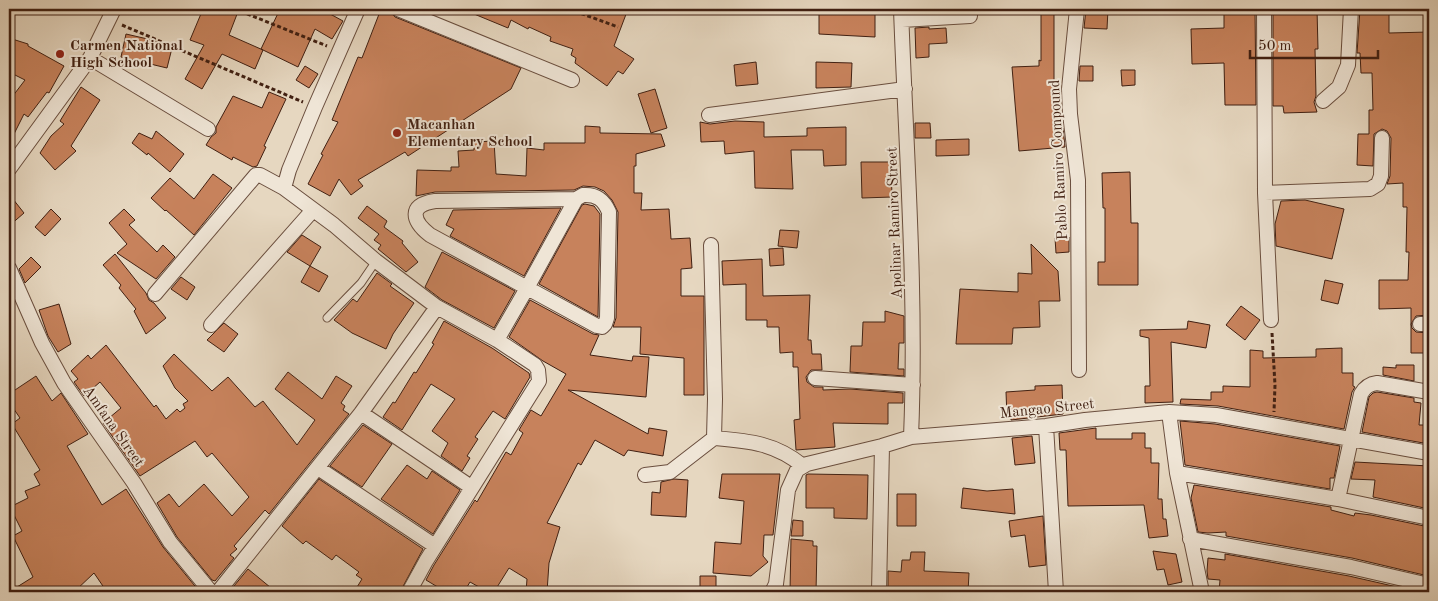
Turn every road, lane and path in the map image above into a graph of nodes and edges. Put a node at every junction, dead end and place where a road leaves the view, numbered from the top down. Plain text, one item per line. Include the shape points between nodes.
1 (235, 9) edge
2 (358, 9) edge
3 (398, 9) edge
4 (569, 9) edge
5 (1077, 9) edge
6 (1264, 9) edge
7 (1351, 9) edge
8 (112, 14) edge
9 (902, 15) edge
10 (970, 16) dead end
11 (618, 26) dead end
12 (340, 50) junction
13 (90, 58) junction
14 (572, 80) dead end
15 (905, 89) junction
16 (1323, 101) dead end
17 (315, 107) junction
18 (710, 115) dead end
19 (208, 129) dead end
20 (1382, 138) dead end
21 (9, 169) edge
22 (284, 188) junction
23 (1266, 193) junction
24 (576, 199) junction
25 (313, 210) junction
26 (711, 245) dead end
27 (376, 261) junction
28 (9, 268) edge
29 (528, 288) junction
30 (155, 294) dead end
31 (438, 307) junction
32 (327, 318) dead end
33 (1271, 320) joint
34 (210, 326) dead end
35 (497, 340) junction
36 (1079, 370) dead end
37 (815, 378) dead end
38 (913, 385) junction
39 (1429, 392) edge
40 (1169, 412) junction
41 (361, 413) junction
42 (1274, 425) junction
43 (1046, 426) junction
44 (911, 437) junction
45 (714, 438) junction
46 (1350, 440) junction
47 (882, 446) junction
48 (1429, 453) edge
49 (803, 466) junction
50 (318, 468) junction
51 (1177, 473) junction
52 (645, 475) dead end
53 (471, 487) junction
54 (1338, 499) junction
55 (1429, 518) edge
56 (1190, 539) junction
57 (435, 546) junction
58 (1429, 584) edge
59 (211, 592) edge
60 (218, 592) edge
61 (409, 592) edge
62 (772, 592) edge
63 (879, 592) edge
64 (1056, 592) edge
65 (1202, 592) edge

1 - 12 path
2 - 12 street
3 - 14 street
4 - 11 path
5 - 36 street, Pablo Ramiro Compound via 1069,89 1078,180
6 - 23 street
7 - 16 street via 1348,65 1339,88
8 - 13 street
8 - 17 path
9 - 10 street
9 - 15 street, Apolinar Ramiro Street
12 - 17 street
13 - 19 street
13 - 21 street
15 - 18 street
15 - 38 street, Apolinar Ramiro Street
17 - 22 street
20 - 23 street via 1381,176 1378,184 1370,189
22 - 25 street
22 - 30 street via 256,175
23 - 33 street
24 - 29 street
24 - 29 street via 593,195 605,202 609,212 607,318 604,324 597,326
24 - 29 street via 441,200 424,202 418,208 416,222 420,228
25 - 27 street
25 - 34 street
26 - 45 street
27 - 31 street
27 - 32 lane via 361,283
28 - 59 street, Amfana Street via 42,343 64,382 134,483 170,542
29 - 35 street
31 - 35 street
31 - 41 street
33 - 42 path
35 - 53 street via 535,365 539,381
37 - 38 street
38 - 44 street, Apolinar Ramiro Street
39 - 46 street via 1369,384 1361,394
40 - 42 street, Mangao Street via 1216,415
40 - 43 street, Mangao Street
40 - 51 street
41 - 50 street
41 - 53 street
42 - 46 street, Mangao Street
43 - 44 street, Mangao Street
43 - 64 street
44 - 47 street, Mangao Street
45 - 49 street via 763,444 790,455
45 - 52 street via 670,472
46 - 48 street, Mangao Street
46 - 54 street
47 - 49 street, Mangao Street
47 - 63 street
49 - 62 street via 797,470 788,490 776,584
50 - 57 street
50 - 60 street
51 - 54 street
51 - 56 street
53 - 57 street
54 - 55 street
56 - 58 street
56 - 65 street
57 - 61 street

